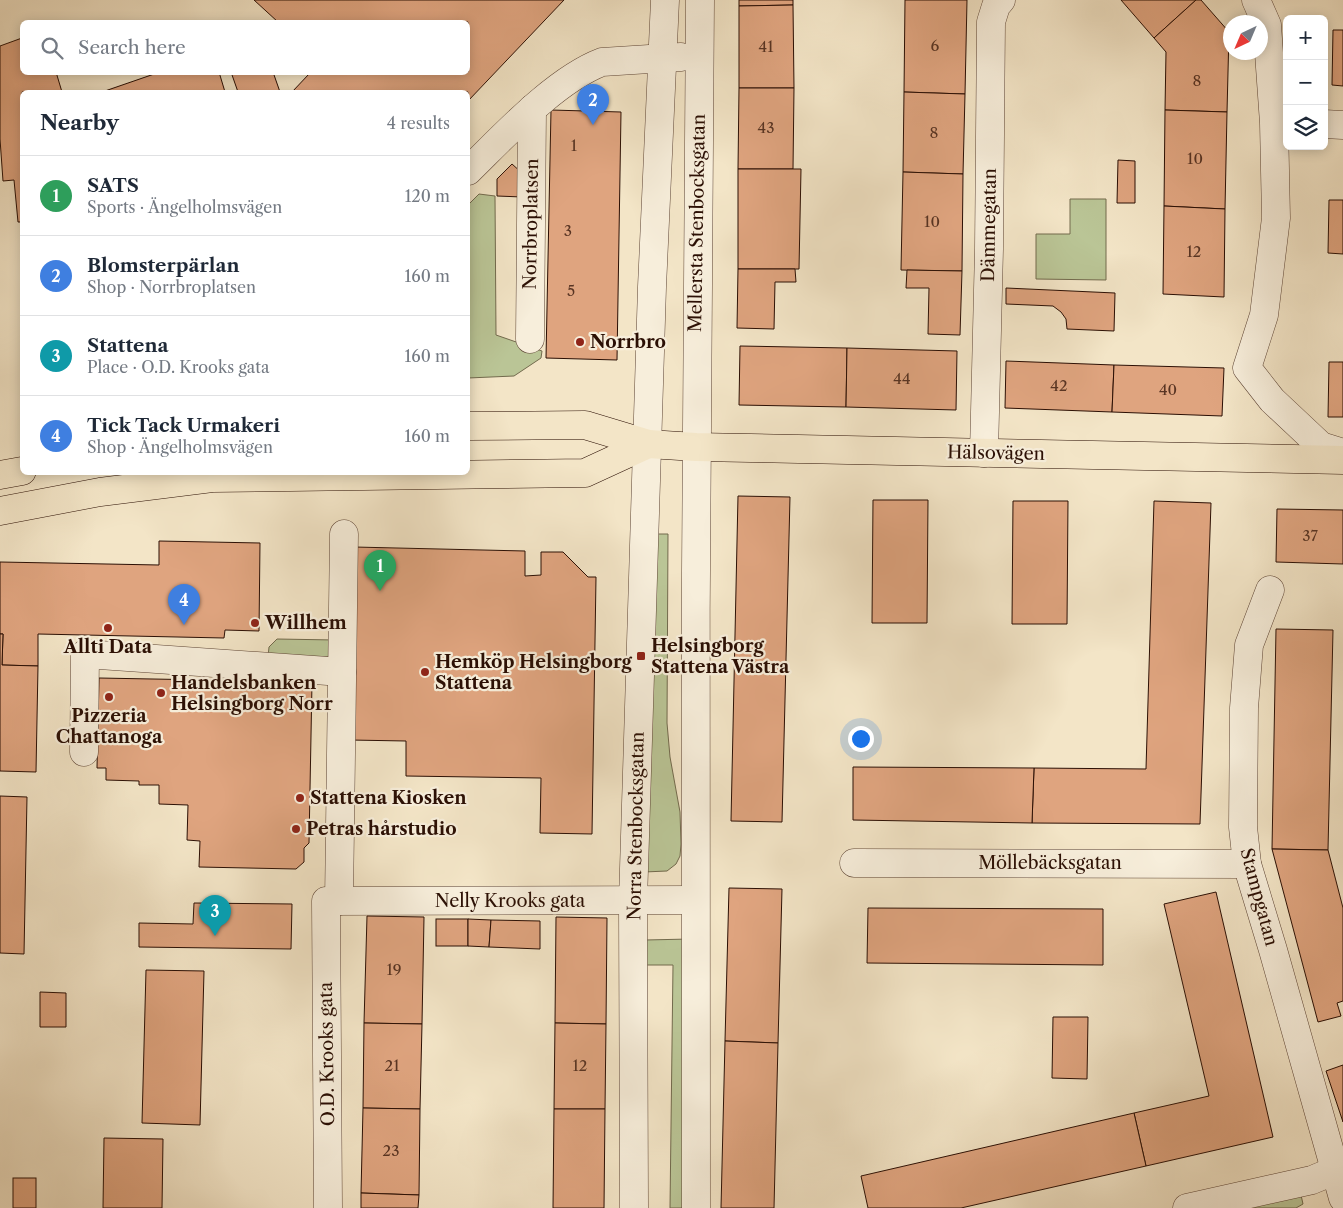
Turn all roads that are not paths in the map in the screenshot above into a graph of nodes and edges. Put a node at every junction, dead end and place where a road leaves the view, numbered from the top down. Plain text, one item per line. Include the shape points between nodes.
1 (666, 0) edge
2 (700, 0) edge
3 (1001, 0) edge
4 (1256, 0) edge
5 (700, 56) junction
6 (664, 58) junction
7 (532, 110) junction
8 (1280, 123) edge
9 (1328, 124) edge
10 (1343, 125) edge
11 (470, 169) edge
12 (530, 339) dead end
13 (470, 426) edge
14 (648, 444) junction
15 (696, 447) junction
16 (984, 453) junction
17 (1343, 453) edge
18 (1343, 460) edge
19 (20, 471) edge
20 (0, 475) edge
21 (436, 475) edge
22 (470, 475) edge
23 (0, 511) edge
24 (344, 534) dead end
25 (1270, 590) dead end
26 (342, 672) junction
27 (84, 752) dead end
28 (854, 863) dead end
29 (1247, 864) junction
30 (695, 900) junction
31 (332, 901) junction
32 (633, 901) junction
33 (1339, 1169) edge
34 (1343, 1200) edge
35 (328, 1208) edge
36 (634, 1208) edge
37 (696, 1208) edge
38 (1187, 1208) edge
39 (1323, 1208) edge

1 - 6 street
2 - 5 street, Mellersta Stenbocksgatan
3 - 16 street, Dämmegatan via 991,22
4 - 8 street via 1267,25
5 - 6 street
5 - 15 street, Mellersta Stenbocksgatan
6 - 7 street via 602,62 590,66
6 - 14 street
7 - 11 street
7 - 12 street, Norrbroplatsen
8 - 17 street via 1276,218 1264,315 1247,368 1272,400 1309,435 1322,446
9 - 10 street
13 - 14 main road, Hälsovägen via 585,425
14 - 15 main road, Hälsovägen
14 - 22 main road via 585,473
14 - 32 street, Norra Stenbocksgatan
15 - 16 main road, Hälsovägen
15 - 30 street
16 - 18 main road, Hälsovägen
19 - 20 main road
21 - 23 main road via 212,478 100,492
24 - 26 street, O.D. Krooks gata
25 - 29 street, Stampgatan via 1249,644 1244,708 1243,828
26 - 27 street via 85,654
26 - 31 street, O.D. Krooks gata
28 - 29 street, Möllebäcksgatan
29 - 33 street, Stampgatan
30 - 32 street, Nelly Krooks gata
30 - 37 street
31 - 32 street, Nelly Krooks gata
31 - 35 street, O.D. Krooks gata
32 - 36 street, Norra Stenbocksgatan
33 - 34 street, Stampgatan
33 - 38 street via 1312,1180
34 - 39 street

